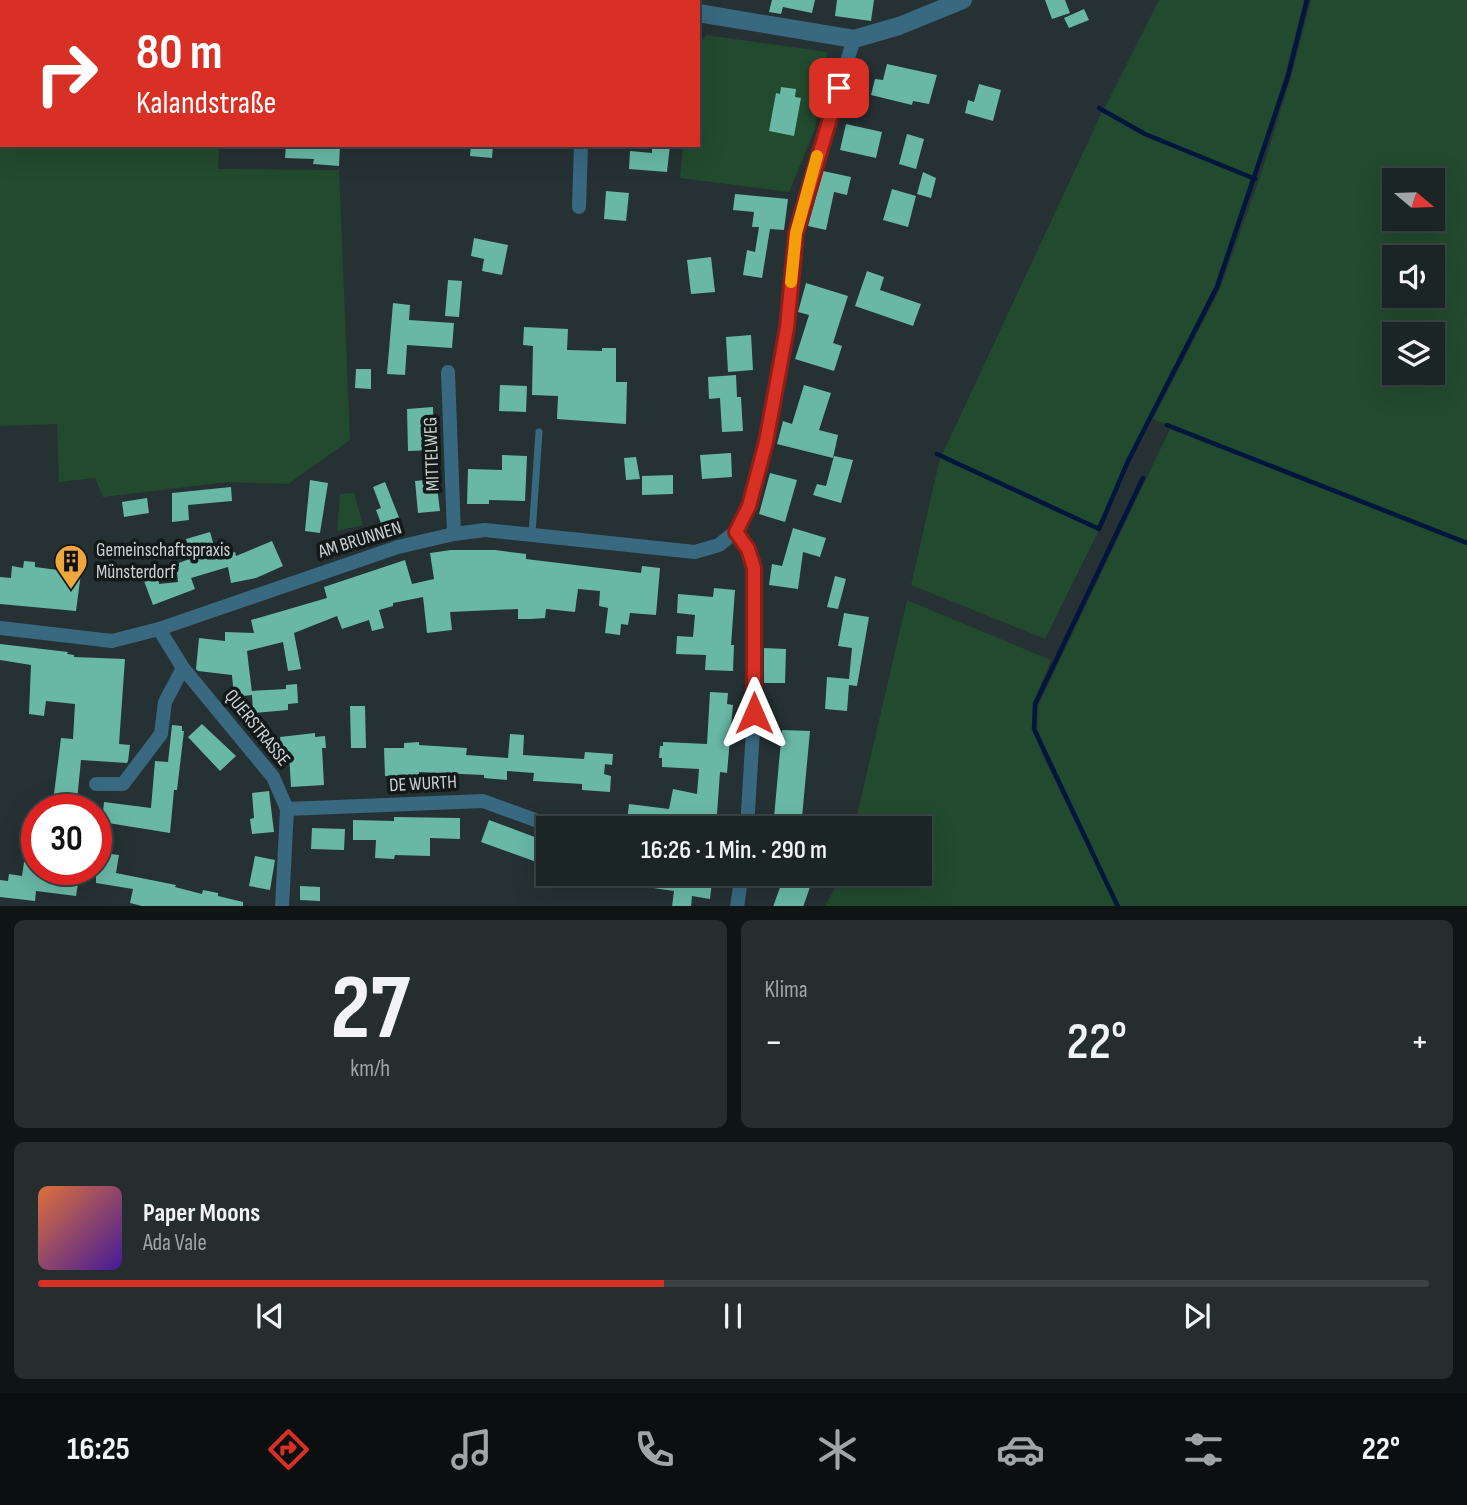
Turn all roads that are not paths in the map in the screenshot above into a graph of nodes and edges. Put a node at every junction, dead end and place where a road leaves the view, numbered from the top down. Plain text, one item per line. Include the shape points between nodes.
1 (963, 0) edge
2 (700, 13) edge
3 (854, 39) junction
4 (581, 147) edge
5 (579, 207) dead end
6 (448, 372) dead end
7 (539, 432) dead end
8 (736, 532) junction
9 (454, 534) junction
10 (531, 535) junction
11 (0, 628) edge
12 (159, 629) junction
13 (183, 668) junction
14 (96, 784) dead end
15 (287, 809) junction
16 (748, 816) edge
17 (536, 821) edge
18 (740, 886) edge
19 (282, 906) edge
20 (737, 906) edge

1 - 3 street
2 - 3 street
3 - 8 street via 796,233 787,328 766,442 749,506
4 - 5 street
6 - 9 street, MITTELWEG
7 - 10 lane
8 - 10 street, AM BRUNNEN via 719,545 695,552
8 - 16 street via 754,568 754,713
9 - 10 street, AM BRUNNEN via 485,530
9 - 12 street, AM BRUNNEN via 398,547
11 - 12 street, AM BRUNNEN via 112,641
12 - 13 street, QUERSTRASSE
13 - 14 street via 165,702 161,734 123,784
13 - 15 street, QUERSTRASSE via 273,777
15 - 17 street, DE WURTH via 483,801
15 - 19 street, QUERSTRASSE
18 - 20 street

